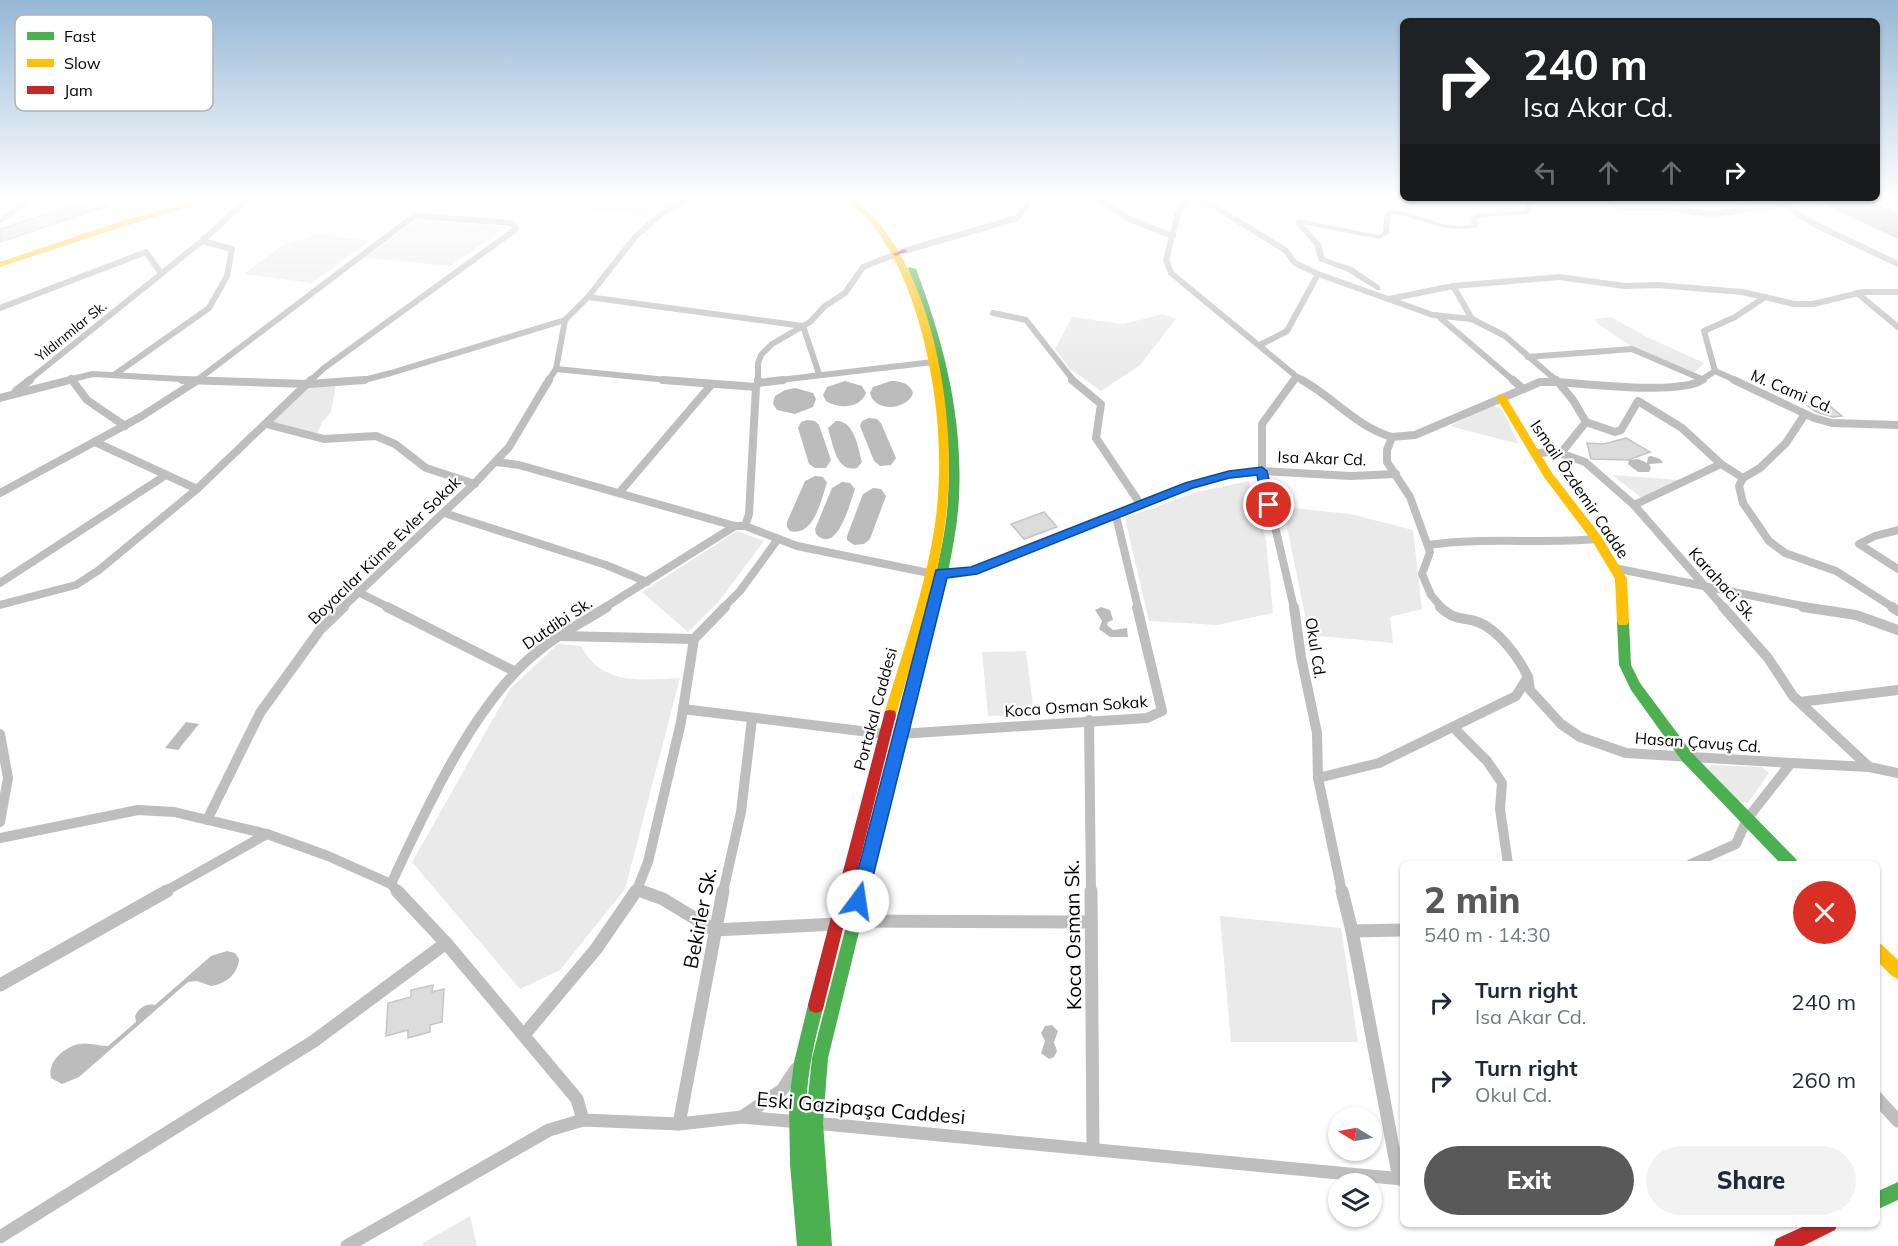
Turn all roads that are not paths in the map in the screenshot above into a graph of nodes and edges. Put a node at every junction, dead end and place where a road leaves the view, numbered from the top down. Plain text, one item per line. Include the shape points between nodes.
1 (23, 257) edge
2 (133, 257) edge
3 (150, 257) edge
4 (181, 257) edge
5 (230, 257) edge
6 (360, 257) edge
7 (476, 257) edge
8 (619, 257) edge
9 (887, 257) edge
10 (902, 257) edge
11 (1167, 257) edge
12 (1290, 257) edge
13 (1884, 257) edge
14 (1898, 264) edge
15 (0, 265) edge
16 (161, 273) junction
17 (1318, 274) junction
18 (1453, 286) junction
19 (1898, 292) edge
20 (1857, 293) junction
21 (588, 297) junction
22 (1765, 297) junction
23 (1386, 300) junction
24 (0, 308) edge
25 (993, 313) dead end
26 (1437, 315) junction
27 (1472, 319) junction
28 (565, 320) junction
29 (803, 326) junction
30 (1898, 327) edge
31 (1260, 345) junction
32 (1528, 357) junction
33 (938, 361) junction
34 (556, 369) junction
35 (1714, 371) junction
36 (114, 375) junction
37 (819, 375) junction
38 (1297, 377) junction
39 (71, 378) junction
40 (1704, 380) junction
41 (197, 381) junction
42 (1558, 382) junction
43 (308, 384) junction
44 (711, 385) junction
45 (757, 385) junction
46 (1630, 385) junction
47 (1523, 388) junction
48 (12, 394) junction
49 (1501, 397) junction
50 (0, 398) edge
51 (1638, 401) junction
52 (1805, 414) junction
53 (1586, 422) junction
54 (266, 424) junction
55 (1898, 425) edge
56 (125, 426) junction
57 (1392, 437) junction
58 (95, 442) junction
59 (1534, 453) junction
60 (1561, 453) junction
61 (496, 462) junction
62 (1721, 464) junction
63 (1262, 471) junction
64 (1396, 474) junction
65 (166, 475) junction
66 (1743, 478) junction
67 (475, 484) junction
68 (197, 489) junction
69 (0, 493) edge
70 (619, 493) junction
71 (1141, 505) junction
72 (1634, 505) junction
73 (444, 513) junction
74 (1116, 516) junction
75 (735, 526) junction
76 (745, 526) junction
77 (1898, 530) edge
78 (778, 539) junction
79 (1597, 539) junction
80 (1428, 545) junction
81 (1614, 568) junction
82 (1898, 569) edge
83 (935, 574) junction
84 (647, 582) junction
85 (0, 583) edge
86 (1703, 585) junction
87 (358, 592) junction
88 (0, 605) edge
89 (1898, 611) edge
90 (1898, 630) edge
91 (560, 636) junction
92 (694, 639) junction
93 (514, 671) junction
94 (1528, 677) junction
95 (1898, 690) edge
96 (1800, 702) junction
97 (683, 709) junction
98 (752, 719) junction
99 (1089, 720) junction
100 (1453, 728) junction
101 (0, 734) edge
102 (885, 734) junction
103 (900, 734) junction
104 (1687, 757) junction
105 (1791, 763) junction
106 (1869, 767) junction
107 (1898, 773) edge
108 (1318, 778) junction
109 (1747, 819) junction
110 (207, 820) junction
111 (0, 822) edge
112 (267, 834) junction
113 (0, 838) edge
114 (1508, 861) edge
115 (1698, 861) edge
116 (1788, 861) edge
117 (391, 884) junction
118 (637, 889) junction
119 (853, 921) junction
120 (1090, 922) junction
121 (836, 924) junction
122 (714, 930) junction
123 (1400, 930) edge
124 (1352, 931) junction
125 (446, 943) junction
126 (1880, 954) edge
127 (1898, 971) edge
128 (0, 986) edge
129 (524, 1035) junction
130 (802, 1060) junction
131 (1880, 1101) edge
132 (742, 1117) junction
133 (583, 1120) junction
134 (1898, 1121) edge
135 (798, 1122) junction
136 (814, 1123) junction
137 (679, 1124) junction
138 (1093, 1149) junction
139 (1400, 1174) edge
140 (1400, 1179) edge
141 (1898, 1191) edge
142 (1880, 1199) edge
143 (1823, 1227) edge
144 (0, 1237) edge
145 (347, 1246) edge
146 (806, 1246) edge
147 (823, 1246) edge
148 (1783, 1246) edge

1 - 15 main road
2 - 24 street
3 - 16 street
4 - 16 street, Yıldırımlar Sk.
5 - 36 street via 227,276 209,308
6 - 41 street
7 - 43 street via 374,330
8 - 21 street
9 - 29 street via 863,267 845,293
10 - 33 main road, Portakal Caddesi via 932,322
11 - 31 street via 1171,273
12 - 17 street
13 - 14 street
16 - 48 street, Yıldırımlar Sk.
17 - 23 street
17 - 31 street via 1287,331
18 - 22 street via 1559,278
18 - 23 street
18 - 27 street
19 - 20 street
20 - 22 street via 1813,304
20 - 30 street
21 - 28 street
21 - 29 street
22 - 35 street via 1704,331
23 - 26 street
25 - 71 street via 1026,320 1070,378 1101,404 1096,438
26 - 27 street
26 - 47 street
27 - 32 street via 1505,336
28 - 34 street, Boyacılar Küme Evler Sokak
28 - 43 street via 364,380
29 - 37 street
29 - 45 street via 761,355
31 - 38 street
32 - 40 street via 1632,349
32 - 42 street
33 - 37 street
33 - 83 main road, Portakal Caddesi via 955,440 957,487 951,537
34 - 44 street
34 - 61 street, Boyacılar Küme Evler Sokak
35 - 40 street
35 - 52 street, M. Cami Cd.
36 - 39 street
36 - 41 street
37 - 45 street
38 - 57 street via 1322,391 1341,410
38 - 63 street, Okul Cd. via 1262,424
39 - 48 street
39 - 56 street via 84,398
40 - 46 street via 1672,388
41 - 43 street
41 - 56 street
42 - 46 street
42 - 47 street via 1540,382
42 - 53 street
43 - 54 street
44 - 45 street
44 - 70 street
45 - 76 street
46 - 51 street
47 - 49 street
48 - 50 street
49 - 57 street via 1415,435
49 - 59 main road, Ismail Ôzdemir Cadde
51 - 53 street via 1621,430 1615,432
51 - 62 street via 1682,428
52 - 55 street, M. Cami Cd. via 1833,423
52 - 66 street via 1786,443
53 - 60 street
54 - 67 street via 324,439 376,436 395,444 426,468
54 - 68 street
56 - 58 street
57 - 64 street via 1387,462
58 - 65 street
58 - 69 street
59 - 60 street, Karahaci Sk.
59 - 79 main road, Ismail Ôzdemir Cadde
60 - 72 street, Karahaci Sk. via 1585,462
61 - 67 street, Boyacılar Küme Evler Sokak
61 - 70 street
62 - 66 street
62 - 72 street
63 - 64 street, Isa Akar Cd. via 1351,476
63 - 71 street, Isa Akar Cd. via 1189,486
63 - 108 street, Okul Cd. via 1294,607 1317,733
64 - 80 street via 1410,497
65 - 68 street
65 - 85 street
66 - 89 street via 1739,486 1743,503 1769,541 1785,553 1836,571
67 - 73 street, Boyacılar Küme Evler Sokak
68 - 88 street via 76,585
70 - 75 street
71 - 74 street, Isa Akar Cd.
72 - 86 street, Karahaci Sk.
73 - 84 street
73 - 87 street, Boyacılar Küme Evler Sokak
74 - 83 street, Isa Akar Cd. via 973,571
74 - 99 street, Koca Osman Sokak via 1162,711 1147,718
75 - 76 street
75 - 84 street, Dutdibi Sk.
76 - 78 street
77 - 82 street via 1859,544
78 - 83 street
78 - 92 street via 740,591
79 - 80 street via 1467,540
79 - 81 main road, Ismail Ôzdemir Cadde
80 - 94 street, Hasan Çavuş Cd. via 1430,552 1422,574 1429,595 1459,620 1486,627 1525,667
81 - 86 street
81 - 104 main road, Ismail Ôzdemir Cadde via 1620,579 1625,665 1635,686
83 - 102 main road, Portakal Caddesi
83 - 103 main road, Portakal Caddesi
84 - 91 street, Dutdibi Sk.
86 - 90 street via 1856,615
86 - 96 street, Karahaci Sk. via 1768,657
87 - 93 street
87 - 110 street, Boyacılar Küme Evler Sokak via 321,630 260,713
91 - 92 street
91 - 93 street, Dutdibi Sk.
92 - 97 street
93 - 117 street, Dutdibi Sk. via 451,763
94 - 100 street via 1516,696
94 - 104 street, Hasan Çavuş Cd. via 1530,690 1580,737 1626,753
95 - 96 street
96 - 106 street, Karahaci Sk.
97 - 98 street
97 - 118 street via 649,855
98 - 102 street
98 - 122 street, Bekirler Sk. via 741,812
99 - 103 street, Koca Osman Sokak
99 - 120 street, Koca Osman Sk.
100 - 108 street via 1379,763
100 - 114 street via 1486,760 1502,783 1500,809
101 - 111 street via 9,762 8,799
102 - 103 main road
102 - 121 main road, Portakal Caddesi
103 - 119 main road, Portakal Caddesi
104 - 105 street, Hasan Çavuş Cd.
104 - 109 main road, Ismail Ôzdemir Cadde
105 - 106 street, Hasan Çavuş Cd.
105 - 109 street
106 - 107 street, Hasan Çavuş Cd.
108 - 124 street, Okul Cd.
109 - 115 street via 1736,844
109 - 116 main road, Ismail Ôzdemir Cadde
110 - 112 street
110 - 113 street via 174,812 138,810
112 - 117 street
112 - 128 street
117 - 125 street
118 - 122 street via 663,899
118 - 129 street via 603,940
119 - 120 street
119 - 121 main road
119 - 136 main road, Portakal Caddesi via 820,1058
120 - 138 street, Koca Osman Sk.
121 - 122 street
121 - 130 main road, Portakal Caddesi
122 - 137 street, Bekirler Sk.
123 - 124 street
124 - 139 street, Okul Cd.
125 - 129 street
125 - 144 street via 314,1041
126 - 127 main road
129 - 133 street via 576,1099
130 - 132 street via 782,1090
130 - 135 main road, Portakal Caddesi
131 - 134 street
132 - 135 street, Eski Gazipaşa Caddesi
132 - 137 street, Eski Gazipaşa Caddesi
133 - 137 street, Eski Gazipaşa Caddesi
133 - 145 street, Eski Gazipaşa Caddesi via 549,1130
135 - 136 street, Eski Gazipaşa Caddesi
135 - 146 main road, Portakal Caddesi
136 - 138 street, Eski Gazipaşa Caddesi
136 - 147 main road, Portakal Caddesi
138 - 140 street, Eski Gazipaşa Caddesi
141 - 142 main road
143 - 148 main road

